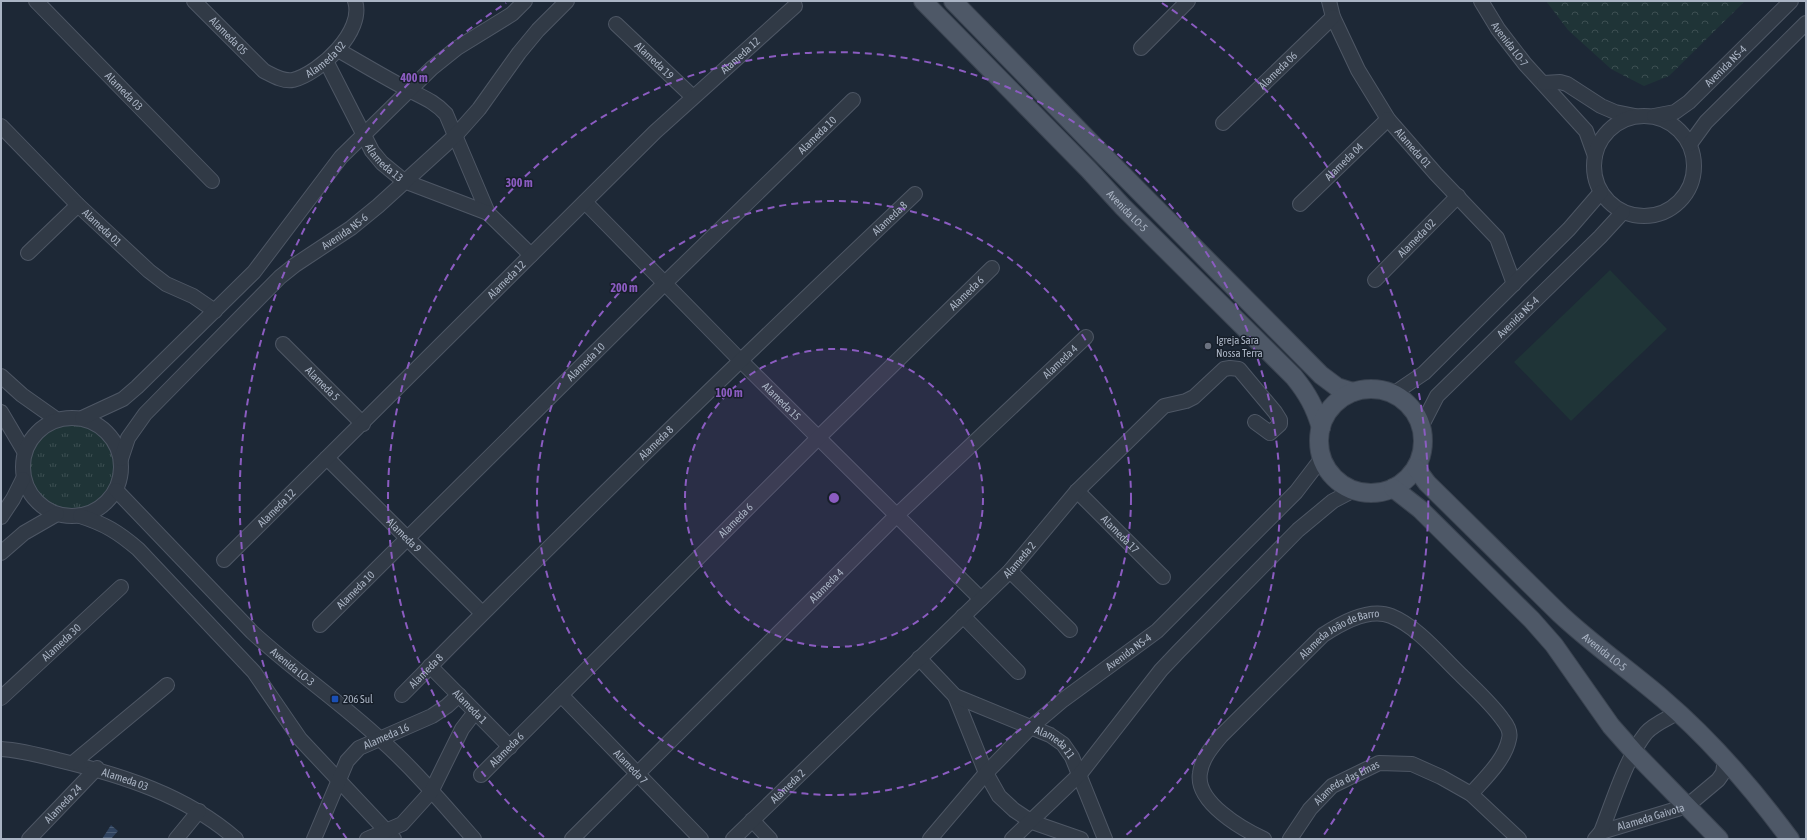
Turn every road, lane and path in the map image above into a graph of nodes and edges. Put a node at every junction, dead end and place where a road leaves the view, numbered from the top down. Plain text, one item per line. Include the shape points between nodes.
1 (36, 1) edge
2 (194, 1) edge
3 (354, 1) edge
4 (525, 1) edge
5 (567, 1) edge
6 (923, 1) edge
7 (953, 1) edge
8 (1188, 1) edge
9 (1329, 1) edge
10 (1481, 1) edge
11 (1791, 1) edge
12 (795, 6) dead end
13 (1333, 17) junction
14 (1806, 23) edge
15 (616, 24) dead end
16 (1142, 48) dead end
17 (338, 50) junction
18 (326, 61) junction
19 (264, 71) joint
20 (1544, 83) junction
21 (409, 90) junction
22 (694, 97) junction
23 (853, 100) dead end
24 (1635, 116) junction
25 (1653, 116) junction
26 (1388, 119) junction
27 (1223, 123) dead end
28 (1, 126) edge
29 (364, 136) junction
30 (455, 136) junction
31 (1690, 144) junction
32 (1595, 156) junction
33 (212, 181) dead end
34 (404, 181) junction
35 (1601, 192) junction
36 (915, 194) dead end
37 (1458, 196) junction
38 (585, 202) junction
39 (1300, 204) dead end
40 (78, 205) junction
41 (1623, 212) junction
42 (488, 213) junction
43 (28, 253) dead end
44 (531, 255) junction
45 (992, 268) dead end
46 (1375, 280) dead end
47 (665, 282) junction
48 (1514, 284) junction
49 (215, 311) junction
50 (1086, 337) dead end
51 (283, 344) dead end
52 (740, 360) junction
53 (1, 376) edge
54 (1353, 392) junction
55 (1393, 394) junction
56 (1, 412) edge
57 (82, 418) junction
58 (56, 419) junction
59 (1255, 422) dead end
60 (363, 424) junction
61 (1421, 427) junction
62 (1320, 428) junction
63 (819, 438) junction
64 (24, 451) junction
65 (121, 458) junction
66 (327, 458) junction
67 (1322, 458) junction
68 (1416, 468) junction
69 (24, 479) junction
70 (1393, 488) junction
71 (116, 490) junction
72 (1354, 490) junction
73 (1077, 491) junction
74 (57, 514) junction
75 (897, 515) junction
76 (80, 516) junction
77 (1, 517) edge
78 (407, 539) junction
79 (1, 553) edge
80 (224, 560) dead end
81 (1010, 571) junction
82 (1163, 577) dead end
83 (121, 587) dead end
84 (981, 599) junction
85 (482, 612) junction
86 (963, 616) junction
87 (320, 625) dead end
88 (1070, 630) dead end
89 (919, 658) junction
90 (430, 666) junction
91 (1018, 672) dead end
92 (167, 685) dead end
93 (458, 695) junction
94 (561, 695) junction
95 (402, 696) dead end
96 (955, 696) junction
97 (1, 698) edge
98 (475, 712) junction
99 (1677, 713) junction
100 (1030, 728) junction
101 (381, 740) junction
102 (510, 747) junction
103 (1, 749) edge
104 (1634, 752) junction
105 (1725, 759) junction
106 (73, 763) junction
107 (96, 768) junction
108 (986, 773) junction
109 (1080, 774) junction
110 (481, 775) dead end
111 (637, 775) junction
112 (338, 780) junction
113 (431, 792) junction
114 (1471, 794) junction
115 (1686, 806) junction
116 (199, 811) junction
117 (752, 820) junction
118 (1032, 822) junction
119 (391, 835) edge
120 (1598, 836) edge
121 (29, 839) edge
122 (176, 839) edge
123 (236, 839) edge
124 (314, 839) edge
125 (367, 839) edge
126 (474, 839) edge
127 (572, 839) edge
128 (701, 839) edge
129 (733, 839) edge
130 (770, 839) edge
131 (930, 839) edge
132 (1012, 839) edge
133 (1081, 839) edge
134 (1105, 839) edge
135 (1264, 839) edge
136 (1290, 839) edge
137 (1519, 839) edge
138 (1719, 839) edge
139 (1790, 839) edge

1 - 33 street, Alameda 03
2 - 19 street, Alameda 05
3 - 17 street, Alameda 02 via 357,8 355,23
4 - 21 street via 505,18 457,48
5 - 30 street, Avenida NS-6 via 538,30 479,109
6 - 62 main road, Avenida LO-5 via 1129,213 1294,377 1315,408
7 - 54 main road, Avenida LO-5 via 1321,374 1337,387
8 - 16 street
9 - 13 street, Alameda 01
10 - 20 street, Avenida LO-7 via 1498,29 1525,64
11 - 25 street, Avenida NS-4 via 1689,102 1675,112
12 - 22 street, Alameda 12
13 - 26 street, Alameda 01 via 1358,70
13 - 27 street, Alameda 06
14 - 31 street via 1706,122
15 - 22 street, Alameda 19
17 - 18 street, Alameda 02
17 - 21 street, Alameda 13
18 - 19 street, Alameda 02 via 292,80 278,78
18 - 29 street, Alameda 13
20 - 24 street via 1567,84 1601,106
20 - 32 street, Avenida LO-7 via 1586,131
21 - 29 street
21 - 30 street, Alameda 13 via 439,106 446,114
22 - 38 street, Alameda 12
23 - 47 street, Alameda 10
24 - 25 street
24 - 32 street via 1621,121 1609,130 1600,142
25 - 31 street via 1668,122 1680,131
26 - 37 street, Alameda 01
26 - 39 street, Alameda 04
28 - 40 street, Alameda 01
29 - 34 street, Alameda 13 via 382,163
29 - 49 street via 328,173 272,251
30 - 34 street, Avenida NS-6
30 - 42 street, Alameda 13
31 - 41 street via 1694,174 1689,189 1680,202 1668,211 1653,216
32 - 35 street via 1595,175
34 - 42 street, Alameda 13
34 - 65 street, Avenida NS-6 via 361,220 295,265 267,290 145,414 128,438
35 - 41 street via 1611,204
35 - 48 street via 1569,229
36 - 52 street, Alameda 8
37 - 46 street, Alameda 02
37 - 48 street, Alameda 01 via 1497,238
38 - 44 street, Alameda 12
38 - 47 street, Alameda 15
40 - 43 street
40 - 49 street, Alameda 01 via 149,271 166,284 193,296
41 - 61 street, Avenida NS-4 via 1600,238 1437,396
42 - 44 street, Alameda 13
44 - 60 street, Alameda 12
45 - 63 street, Alameda 6
47 - 52 street, Alameda 15
47 - 78 street, Alameda 10
48 - 55 street via 1424,373
49 - 57 street via 123,400
50 - 75 street, Alameda 4
51 - 60 street, Alameda 5
52 - 63 street, Alameda 15
52 - 85 street, Alameda 8
53 - 58 street via 22,395
54 - 55 main road via 1373,389
54 - 62 main road via 1338,400 1327,413
55 - 61 main road via 1411,407
56 - 64 street
57 - 58 street
57 - 65 street via 100,426 114,440
58 - 64 street via 36,431
59 - 73 street, Alameda 2 via 1270,433 1280,424 1275,412 1239,369 1224,369 1194,397 1164,406
60 - 66 street, Alameda 12
61 - 68 main road via 1422,453
62 - 67 main road via 1319,446
63 - 75 street, Alameda 15
63 - 94 street, Alameda 6
64 - 69 street
65 - 71 street via 121,475
66 - 78 street, Alameda 9
66 - 80 street, Alameda 12
67 - 72 main road via 1334,478
67 - 100 street, Avenida NS-4 via 1296,492 1157,631 1063,700
68 - 70 main road via 1406,480
68 - 99 main road, Avenida LO-5 via 1427,483 1560,614
69 - 74 street via 30,494 42,506
69 - 77 street
70 - 72 main road via 1367,493
70 - 104 main road via 1420,509 1532,620 1554,645 1593,703
71 - 76 street via 107,502 95,511
71 - 101 street, Avenida LO-3 via 252,632
72 - 109 street via 1333,501 1298,530 1165,665
73 - 81 street, Alameda 2
73 - 82 street, Alameda 17
74 - 76 street
74 - 79 street via 24,533
75 - 84 street, Alameda 15
75 - 111 street, Alameda 4
76 - 112 street via 104,524 138,549 254,672 300,739
78 - 85 street, Alameda 9
78 - 87 street, Alameda 10
81 - 84 street, Alameda 2
81 - 88 street
83 - 97 street, Alameda 30
84 - 86 street, Alameda 2
85 - 90 street, Alameda 8
86 - 89 street, Alameda 2
86 - 91 street
89 - 96 street, Alameda 11
89 - 117 street, Alameda 2
90 - 93 street, Alameda 1
90 - 95 street, Alameda 8
92 - 106 street
93 - 98 street, Alameda 1
93 - 101 street, Alameda 16 via 432,716
94 - 102 street, Alameda 6
94 - 111 street, Alameda 7
96 - 100 street, Alameda 11
96 - 108 street, Alameda 11
98 - 102 street, Alameda 1
98 - 113 street via 462,729
99 - 104 street, Alameda Gaivota via 1647,733
99 - 105 main road, Avenida LO-5
100 - 108 street, Avenida NS-4
100 - 109 street, Alameda 11 via 1050,735 1063,744
101 - 112 street, Alameda 16 via 359,748 347,761
101 - 113 street, Avenida LO-3
102 - 110 street, Alameda 6
103 - 106 street, Alameda 03
104 - 115 main road
104 - 120 street, Alameda Gaivota
105 - 115 street, Alameda Gaivota via 1723,773 1718,780
105 - 139 main road, Avenida LO-5
106 - 107 street, Alameda 03
107 - 116 street, Alameda 03 via 144,784
107 - 121 street, Alameda 24
108 - 118 street, Alameda 11 via 999,796
108 - 131 street, Avenida NS-4
109 - 118 street
109 - 134 street, Alameda 11
111 - 127 street, Alameda 4
111 - 128 street, Alameda 7
112 - 119 street
112 - 124 street, Alameda 16
113 - 119 street
113 - 126 street, Avenida LO-3
114 - 135 street, Alameda João de Barro via 1502,756 1509,739 1509,730 1503,720 1490,704 1410,628 1391,616 1376,614 1362,617 1342,622 1323,635 1221,736 1209,750 1202,764 1199,774 1201,788 1212,804 1232,821
114 - 136 street, Alameda das Emas via 1412,764 1379,763 1332,786 1310,809
114 - 137 street, Alameda das Emas
115 - 120 street, Alameda Gaivota
115 - 138 main road
116 - 122 street
116 - 123 street, Alameda 03
117 - 129 street, Alameda 2
117 - 130 street
118 - 132 street
118 - 133 street, Alameda 11
119 - 125 street

